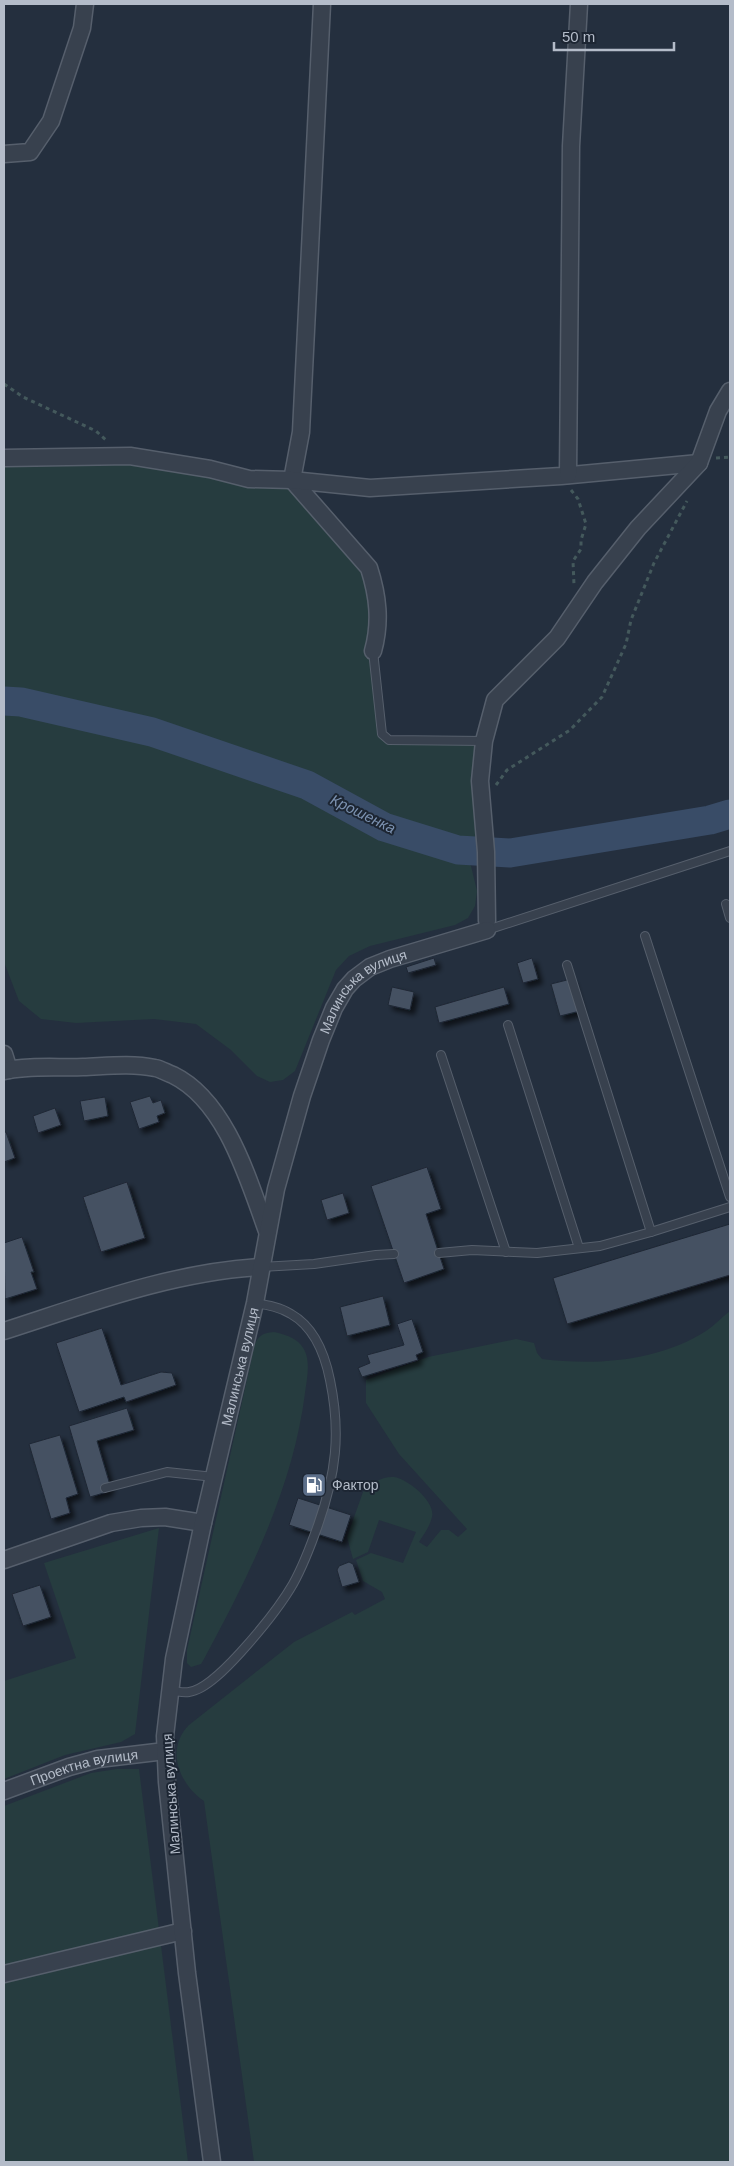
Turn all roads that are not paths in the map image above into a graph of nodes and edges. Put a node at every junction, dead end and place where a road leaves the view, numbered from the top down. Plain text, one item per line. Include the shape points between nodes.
1 (85, 4) edge
2 (322, 4) edge
3 (579, 4) edge
4 (4, 154) edge
5 (730, 391) edge
6 (4, 458) edge
7 (699, 463) junction
8 (561, 475) junction
9 (292, 480) junction
10 (373, 651) joint
11 (484, 740) junction
12 (730, 851) edge
13 (726, 904) dead end
14 (730, 918) edge
15 (487, 926) junction
16 (645, 936) dead end
17 (567, 965) dead end
18 (508, 1025) dead end
19 (4, 1054) edge
20 (441, 1055) dead end
21 (6, 1071) edge
22 (730, 1197) edge
23 (730, 1207) edge
24 (267, 1232) junction
25 (651, 1232) junction
26 (579, 1248) junction
27 (506, 1252) junction
28 (439, 1253) dead end
29 (394, 1254) dead end
30 (261, 1267) junction
31 (255, 1303) junction
32 (4, 1331) edge
33 (214, 1477) junction
34 (104, 1488) dead end
35 (203, 1524) junction
36 (4, 1560) edge
37 (169, 1691) junction
38 (165, 1751) junction
39 (4, 1792) edge
40 (183, 1932) junction
41 (4, 1974) edge
42 (212, 2162) edge

1 - 4 street via 82,28 51,121 30,152
2 - 9 street via 301,432
3 - 8 street via 571,146
5 - 7 street via 718,411
6 - 9 street via 130,456 249,479
7 - 8 street
7 - 11 street via 638,528 595,582 557,638 495,700
8 - 9 street via 370,488
9 - 10 street via 369,568 374,582 379,630
10 - 11 lane via 382,734 389,740
11 - 15 street via 480,781 486,852
12 - 15 lane, Малинська вулиця
13 - 14 lane
15 - 24 street, Малинська вулиця via 376,964 345,989 321,1040 302,1096
16 - 22 lane
17 - 25 lane
18 - 26 lane
19 - 21 street
20 - 27 lane
21 - 24 street via 122,1064 157,1068 182,1080 198,1093 229,1136
23 - 25 lane
24 - 30 street, Малинська вулиця
25 - 26 lane via 600,1246
26 - 27 lane via 537,1253
27 - 28 lane via 472,1250
29 - 30 lane
30 - 31 street, Малинська вулиця
30 - 32 street via 202,1274 150,1285
31 - 33 street, Малинська вулиця
31 - 37 lane via 274,1306 292,1314 320,1346 327,1365 337,1420 329,1492 293,1584 265,1626 208,1683 190,1692
33 - 34 lane via 167,1472
33 - 35 street, Малинська вулиця
35 - 36 street via 165,1517 111,1523
35 - 37 street, Малинська вулиця
37 - 38 street, Малинська вулиця
38 - 39 street, Проектна вулиця via 98,1759
38 - 40 street, Малинська вулиця
40 - 41 street
40 - 42 street, Малинська вулиця

